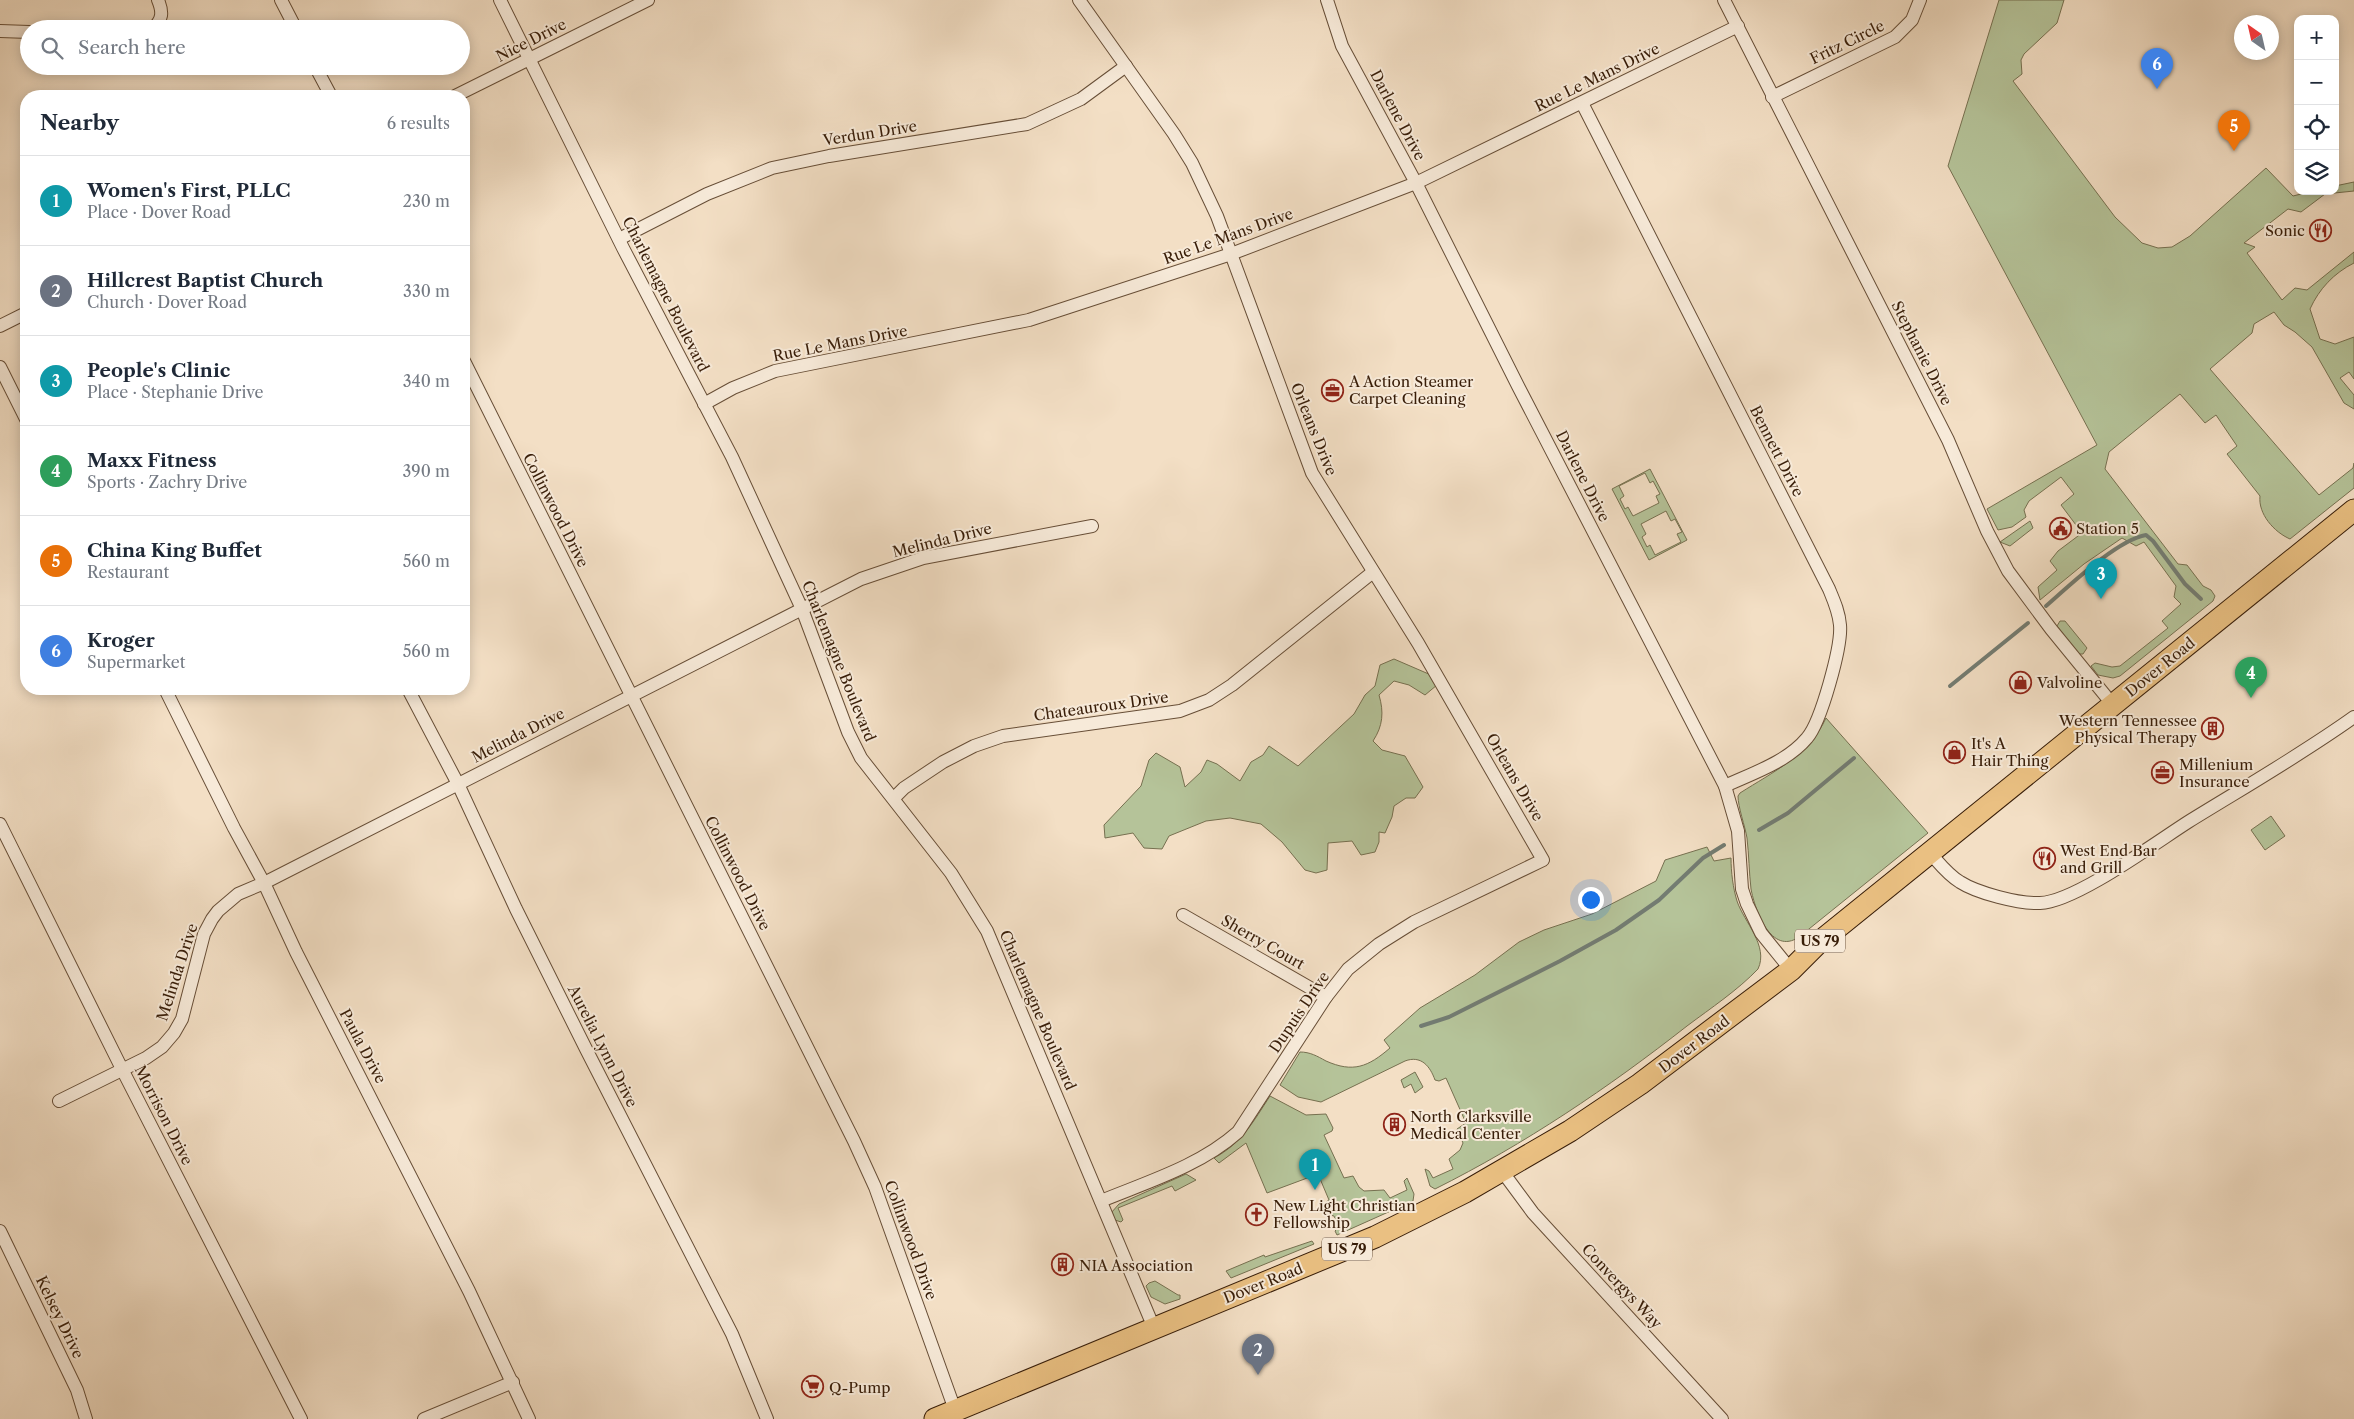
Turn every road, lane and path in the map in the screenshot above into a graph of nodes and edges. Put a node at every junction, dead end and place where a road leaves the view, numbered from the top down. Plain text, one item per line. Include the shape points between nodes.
1 (158, 0) edge
2 (281, 0) edge
3 (500, 0) edge
4 (648, 0) edge
5 (1079, 0) edge
6 (1327, 0) edge
7 (1724, 0) edge
8 (1920, 0) edge
9 (159, 20) edge
10 (291, 20) edge
11 (1738, 26) junction
12 (0, 31) edge
13 (20, 32) edge
14 (530, 60) junction
15 (1126, 66) junction
16 (320, 75) edge
17 (328, 90) edge
18 (468, 90) edge
19 (1772, 97) junction
20 (1582, 102) junction
21 (1416, 182) junction
22 (619, 239) junction
23 (1230, 254) junction
24 (20, 316) edge
25 (0, 326) edge
26 (0, 367) edge
27 (470, 373) edge
28 (704, 404) junction
29 (20, 407) edge
30 (2354, 510) edge
31 (1092, 526) dead end
32 (1373, 572) junction
33 (802, 609) junction
34 (168, 695) edge
35 (411, 695) edge
36 (631, 695) junction
37 (2113, 705) junction
38 (2354, 716) edge
39 (458, 784) junction
40 (1725, 786) junction
41 (894, 798) junction
42 (0, 824) edge
43 (1930, 853) junction
44 (1543, 860) joint
45 (264, 883) junction
46 (1183, 915) dead end
47 (1791, 970) junction
48 (1326, 997) junction
49 (123, 1071) junction
50 (59, 1101) dead end
51 (1502, 1171) junction
52 (1101, 1201) junction
53 (0, 1231) edge
54 (1154, 1328) junction
55 (513, 1382) junction
56 (955, 1410) junction
57 (86, 1419) edge
58 (302, 1419) edge
59 (424, 1419) edge
60 (529, 1419) edge
61 (767, 1419) edge
62 (935, 1419) edge
63 (1722, 1419) edge

1 - 9 street via 162,9
2 - 10 street
3 - 14 street, Charlemagne Boulevard
4 - 14 street, Nice Drive
5 - 15 street, Orleans Drive
6 - 21 street, Darlene Drive via 1342,46
7 - 11 street, Stephanie Drive
8 - 19 street, Fritz Circle via 1912,20 1895,36
11 - 19 street, Stephanie Drive
11 - 20 street, Rue Le Mans Drive
12 - 13 street
14 - 18 street, Nice Drive
14 - 22 street, Charlemagne Boulevard
15 - 22 street, Verdun Drive via 1082,99 1027,124 772,168 707,194
15 - 23 street, Orleans Drive via 1192,164 1217,216
16 - 17 street
19 - 37 street, Stephanie Drive via 1948,440 2008,571
20 - 21 street, Rue Le Mans Drive
20 - 40 street, Bennett Drive via 1836,603 1841,636 1821,710 1808,737 1786,756
21 - 23 street, Rue Le Mans Drive
21 - 40 street, Darlene Drive
22 - 28 street, Charlemagne Boulevard
23 - 28 street, Rue Le Mans Drive via 1029,320 775,371 732,388
23 - 32 street, Orleans Drive via 1306,460
24 - 25 street
26 - 29 street
27 - 36 street, Collinwood Drive
28 - 33 street, Charlemagne Boulevard
30 - 37 main road, Dover Road / US 79
31 - 33 street, Melinda Drive via 923,558 861,579
32 - 41 street, Chateauroux Drive via 1232,686 1209,700 1180,711 1153,716 1003,736 942,762
32 - 44 street, Orleans Drive via 1418,643
33 - 36 street, Melinda Drive
33 - 41 street, Charlemagne Boulevard via 848,732 861,758
34 - 45 street, Paula Drive
35 - 39 street, Aurelia Lynn Drive
36 - 39 street, Melinda Drive
36 - 56 street, Collinwood Drive via 875,1187
37 - 43 main road, Dover Road / US 79
38 - 43 street via 2066,897 2040,903 2019,901 1976,889 1956,879
39 - 45 street, Melinda Drive
39 - 61 street, Aurelia Lynn Drive via 581,1040 732,1334
40 - 47 street, Darlene Drive via 1738,831 1742,889 1747,904 1761,933
41 - 52 street, Charlemagne Boulevard via 951,873 987,931
42 - 49 street, Morrison Drive
43 - 47 main road, Dover Road / US 79 via 1817,944
44 - 48 street, Dupuis Drive via 1414,922 1379,944 1348,969
45 - 49 street, Melinda Drive via 238,894 218,911 204,934 182,1019 174,1034 146,1058
45 - 55 street, Paula Drive
46 - 48 street, Sherry Court
47 - 51 main road, Dover Road / US 79 via 1604,1109
48 - 52 street, Dupuis Drive via 1238,1132 1227,1143 1204,1157
49 - 50 street, Melinda Drive
49 - 58 street, Morrison Drive
51 - 54 main road, Dover Road / US 79 via 1375,1237
51 - 63 street, Convergys Way via 1533,1213
52 - 54 street, Charlemagne Boulevard
53 - 57 street, Kelsey Drive via 77,1390
54 - 56 main road, Dover Road / US 79
55 - 59 street
55 - 60 street, Paula Drive
56 - 62 main road, Dover Road / US 79

